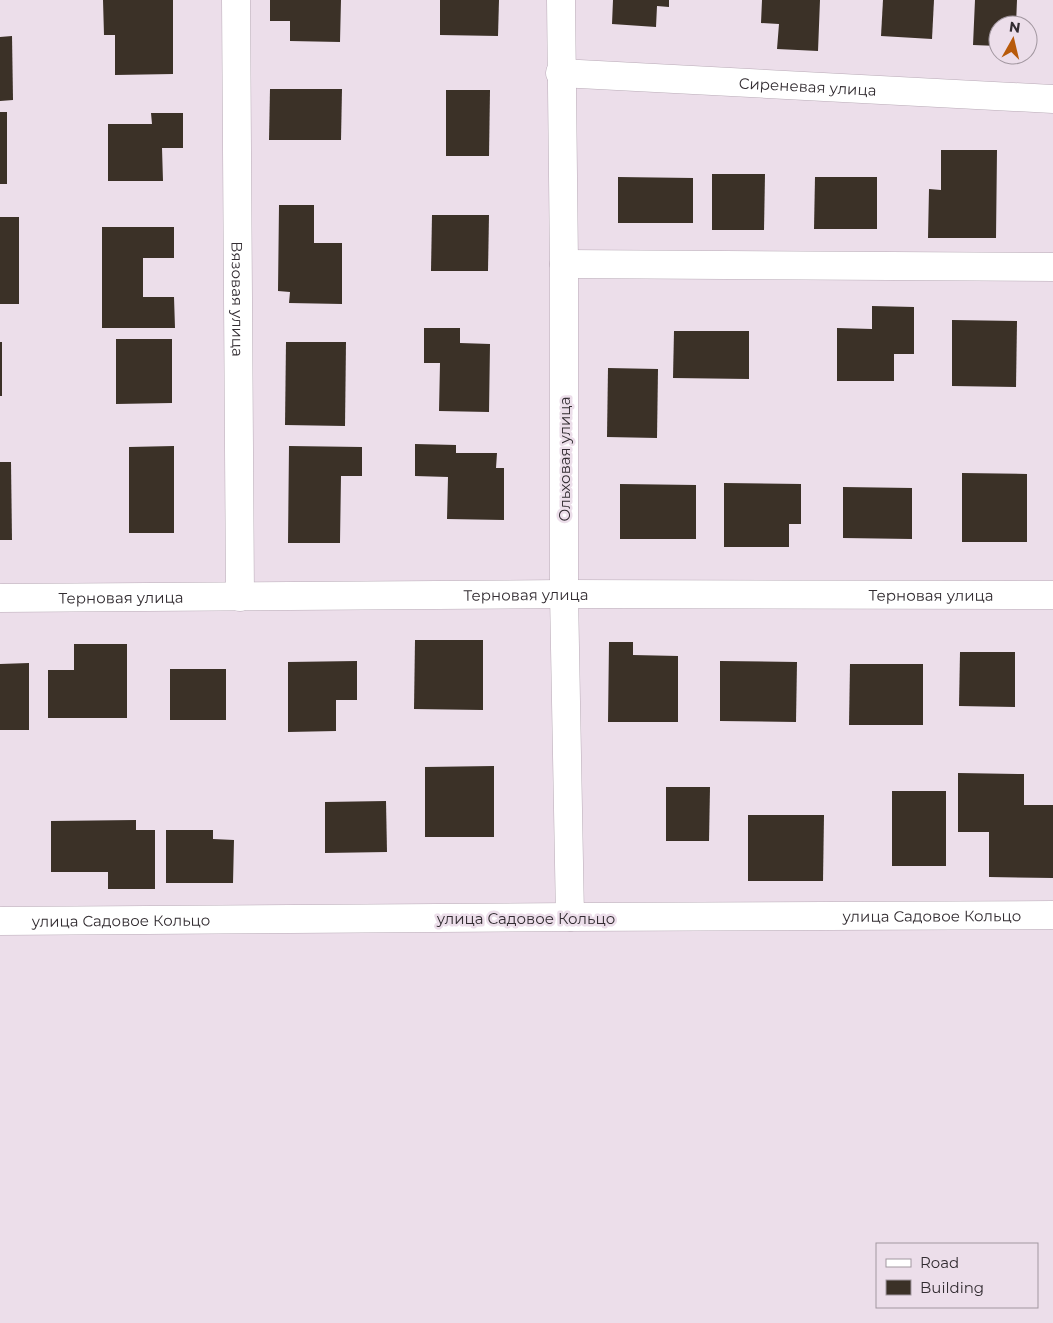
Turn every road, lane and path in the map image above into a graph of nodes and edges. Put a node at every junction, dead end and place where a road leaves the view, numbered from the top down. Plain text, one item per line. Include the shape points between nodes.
1 (236, 0) edge
2 (560, 0) edge
3 (560, 73) junction
4 (1053, 99) edge
5 (564, 264) junction
6 (1053, 266) edge
7 (564, 594) junction
8 (1053, 595) edge
9 (0, 598) edge
10 (240, 598) junction
11 (1053, 915) edge
12 (570, 917) junction
13 (0, 921) edge

1 - 10 street, Вязовая улица
2 - 3 street, Ольховая улица
3 - 4 street, Сиреневая улица
3 - 5 street, Ольховая улица
5 - 6 street
5 - 7 street, Ольховая улица
7 - 8 street, Терновая улица
7 - 10 street, Терновая улица
7 - 12 street, Ольховая улица
9 - 10 street, Терновая улица
11 - 12 street, улица Садовое Кольцо
12 - 13 street, улица Садовое Кольцо

